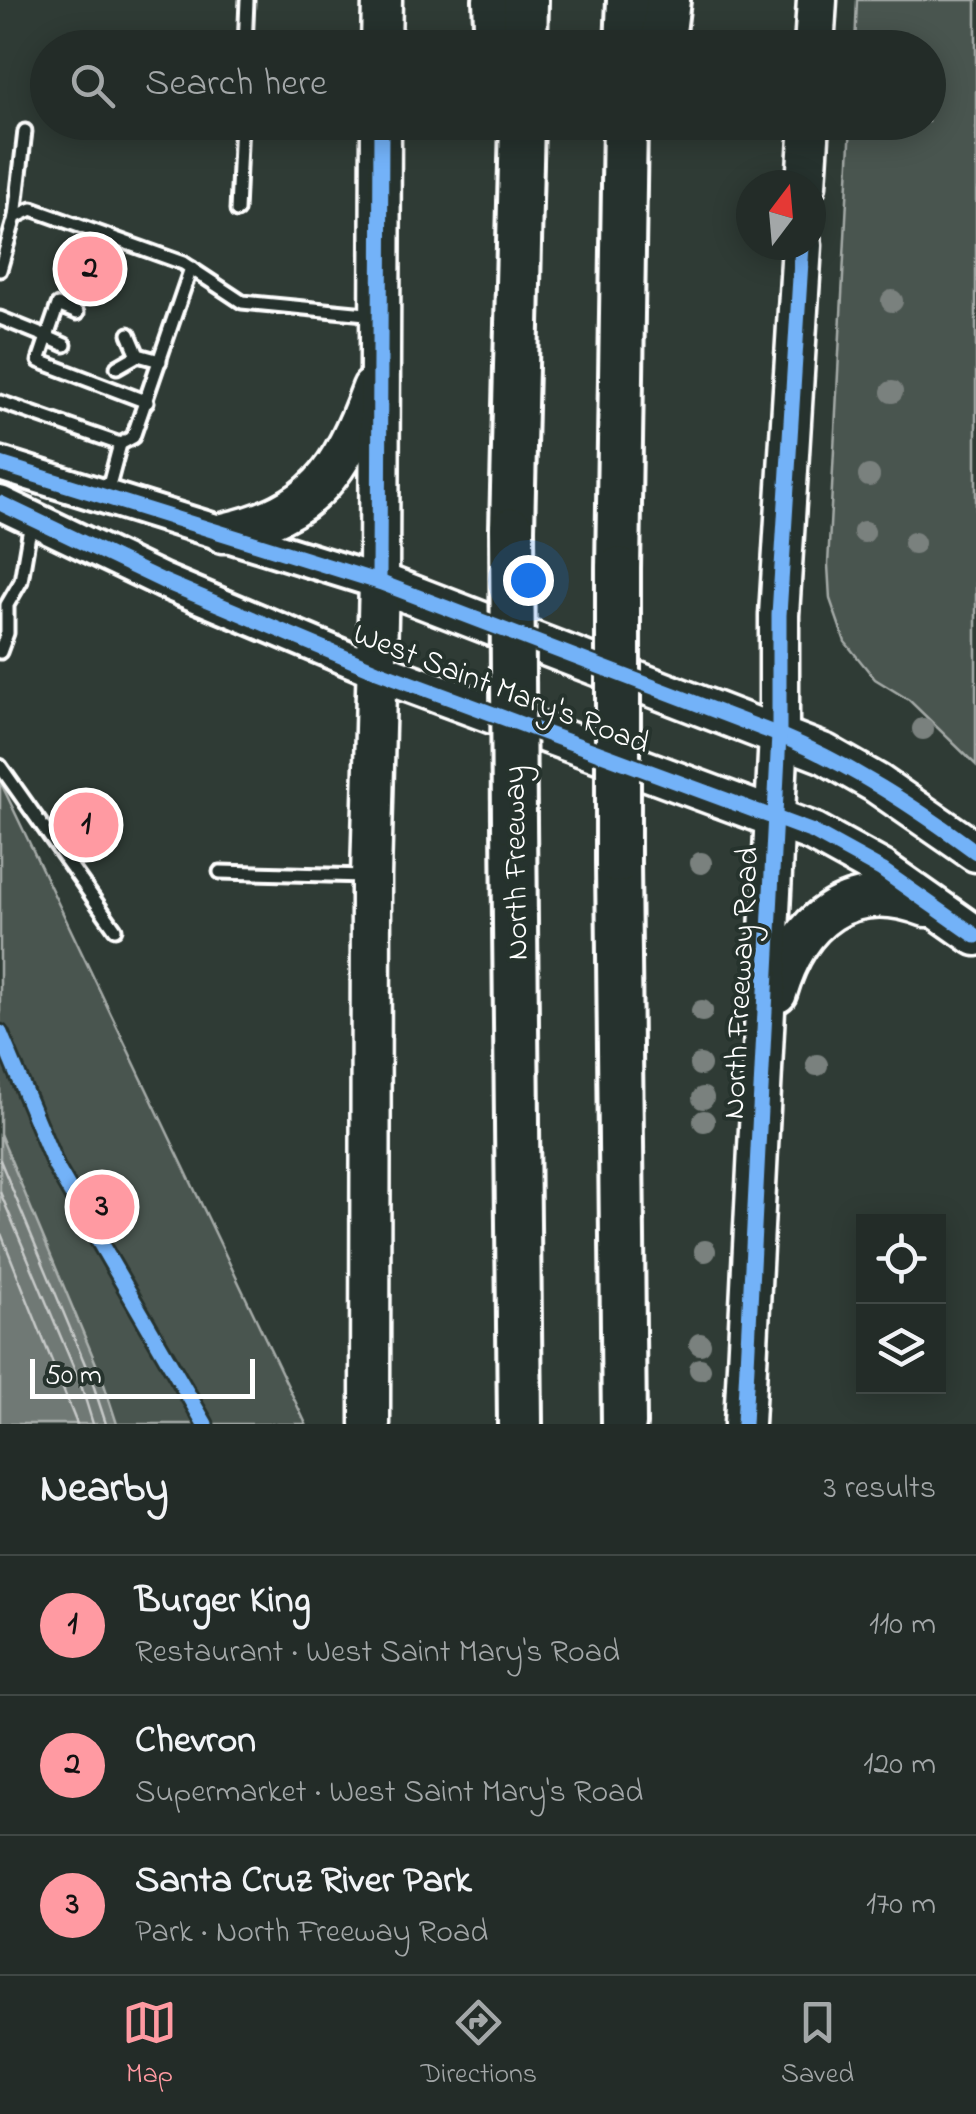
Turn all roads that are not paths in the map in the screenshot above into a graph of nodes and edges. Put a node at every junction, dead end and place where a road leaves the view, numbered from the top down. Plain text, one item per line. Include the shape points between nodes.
1 (247, 0) edge
2 (382, 0) edge
3 (495, 0) edge
4 (526, 0) edge
5 (629, 0) edge
6 (668, 0) edge
7 (817, 0) edge
8 (246, 30) edge
9 (382, 30) edge
10 (497, 30) edge
11 (525, 30) edge
12 (628, 30) edge
13 (664, 30) edge
14 (815, 30) edge
15 (26, 131) dead end
16 (241, 140) edge
17 (381, 140) edge
18 (503, 140) edge
19 (521, 140) edge
20 (625, 140) edge
21 (650, 140) edge
22 (809, 140) edge
23 (807, 170) edge
24 (237, 211) dead end
25 (15, 217) junction
26 (801, 260) edge
27 (191, 268) junction
28 (0, 270) edge
29 (77, 313) dead end
30 (380, 315) junction
31 (0, 318) edge
32 (130, 334) dead end
33 (47, 336) junction
34 (65, 345) dead end
35 (138, 355) junction
36 (160, 360) junction
37 (117, 367) dead end
38 (380, 367) junction
39 (619, 368) junction
40 (514, 374) junction
41 (0, 402) edge
42 (147, 402) junction
43 (120, 444) junction
44 (0, 464) edge
45 (106, 496) junction
46 (0, 502) edge
47 (32, 520) junction
48 (223, 532) junction
49 (379, 582) junction
50 (3, 607) edge
51 (0, 652) edge
52 (377, 671) junction
53 (779, 735) junction
54 (0, 766) edge
55 (775, 818) junction
56 (976, 852) edge
57 (220, 872) dead end
58 (371, 876) junction
59 (964, 926) edge
60 (115, 928) dead end
61 (765, 1044) junction
62 (370, 1424) edge
63 (520, 1424) edge
64 (624, 1424) edge
65 (744, 1424) edge

1 - 8 lane
2 - 9 main road
3 - 10 highway
4 - 11 highway
5 - 12 highway
6 - 13 highway
7 - 14 main road
15 - 25 lane
16 - 24 lane
17 - 30 main road
18 - 40 highway
19 - 40 highway, North Freeway
20 - 39 highway
21 - 39 highway
22 - 23 main road
25 - 27 lane via 32,208
25 - 28 lane
26 - 53 main road, North Freeway Road via 779,615
27 - 30 lane via 242,302
27 - 36 lane
29 - 33 lane via 58,305
30 - 38 main road
31 - 33 lane
32 - 35 lane
33 - 34 lane
33 - 42 lane via 39,361
35 - 36 lane
35 - 37 lane
36 - 42 lane
38 - 48 main road via 349,445 322,483 278,518
38 - 49 main road
39 - 64 highway, bridge
40 - 63 highway, North Freeway, bridge
41 - 43 lane
42 - 43 lane via 133,437
43 - 45 lane
44 - 45 main road, West Saint Mary's Road
45 - 48 main road, West Saint Mary's Road
46 - 47 main road, West Saint Mary's Road
47 - 50 lane via 21,580
47 - 52 main road, West Saint Mary's Road
48 - 49 main road, West Saint Mary's Road
49 - 52 main road
49 - 53 main road, West Saint Mary's Road
50 - 51 lane via 8,633
52 - 55 main road, West Saint Mary's Road
52 - 58 main road
53 - 55 main road, North Freeway Road
53 - 56 main road, West Saint Mary's Road via 876,783
54 - 60 lane
55 - 59 main road, West Saint Mary's Road via 826,838
55 - 61 main road, North Freeway Road
57 - 58 lane
58 - 62 main road
59 - 61 main road via 915,903 888,899 830,911 806,931 789,959
61 - 65 main road, North Freeway Road

